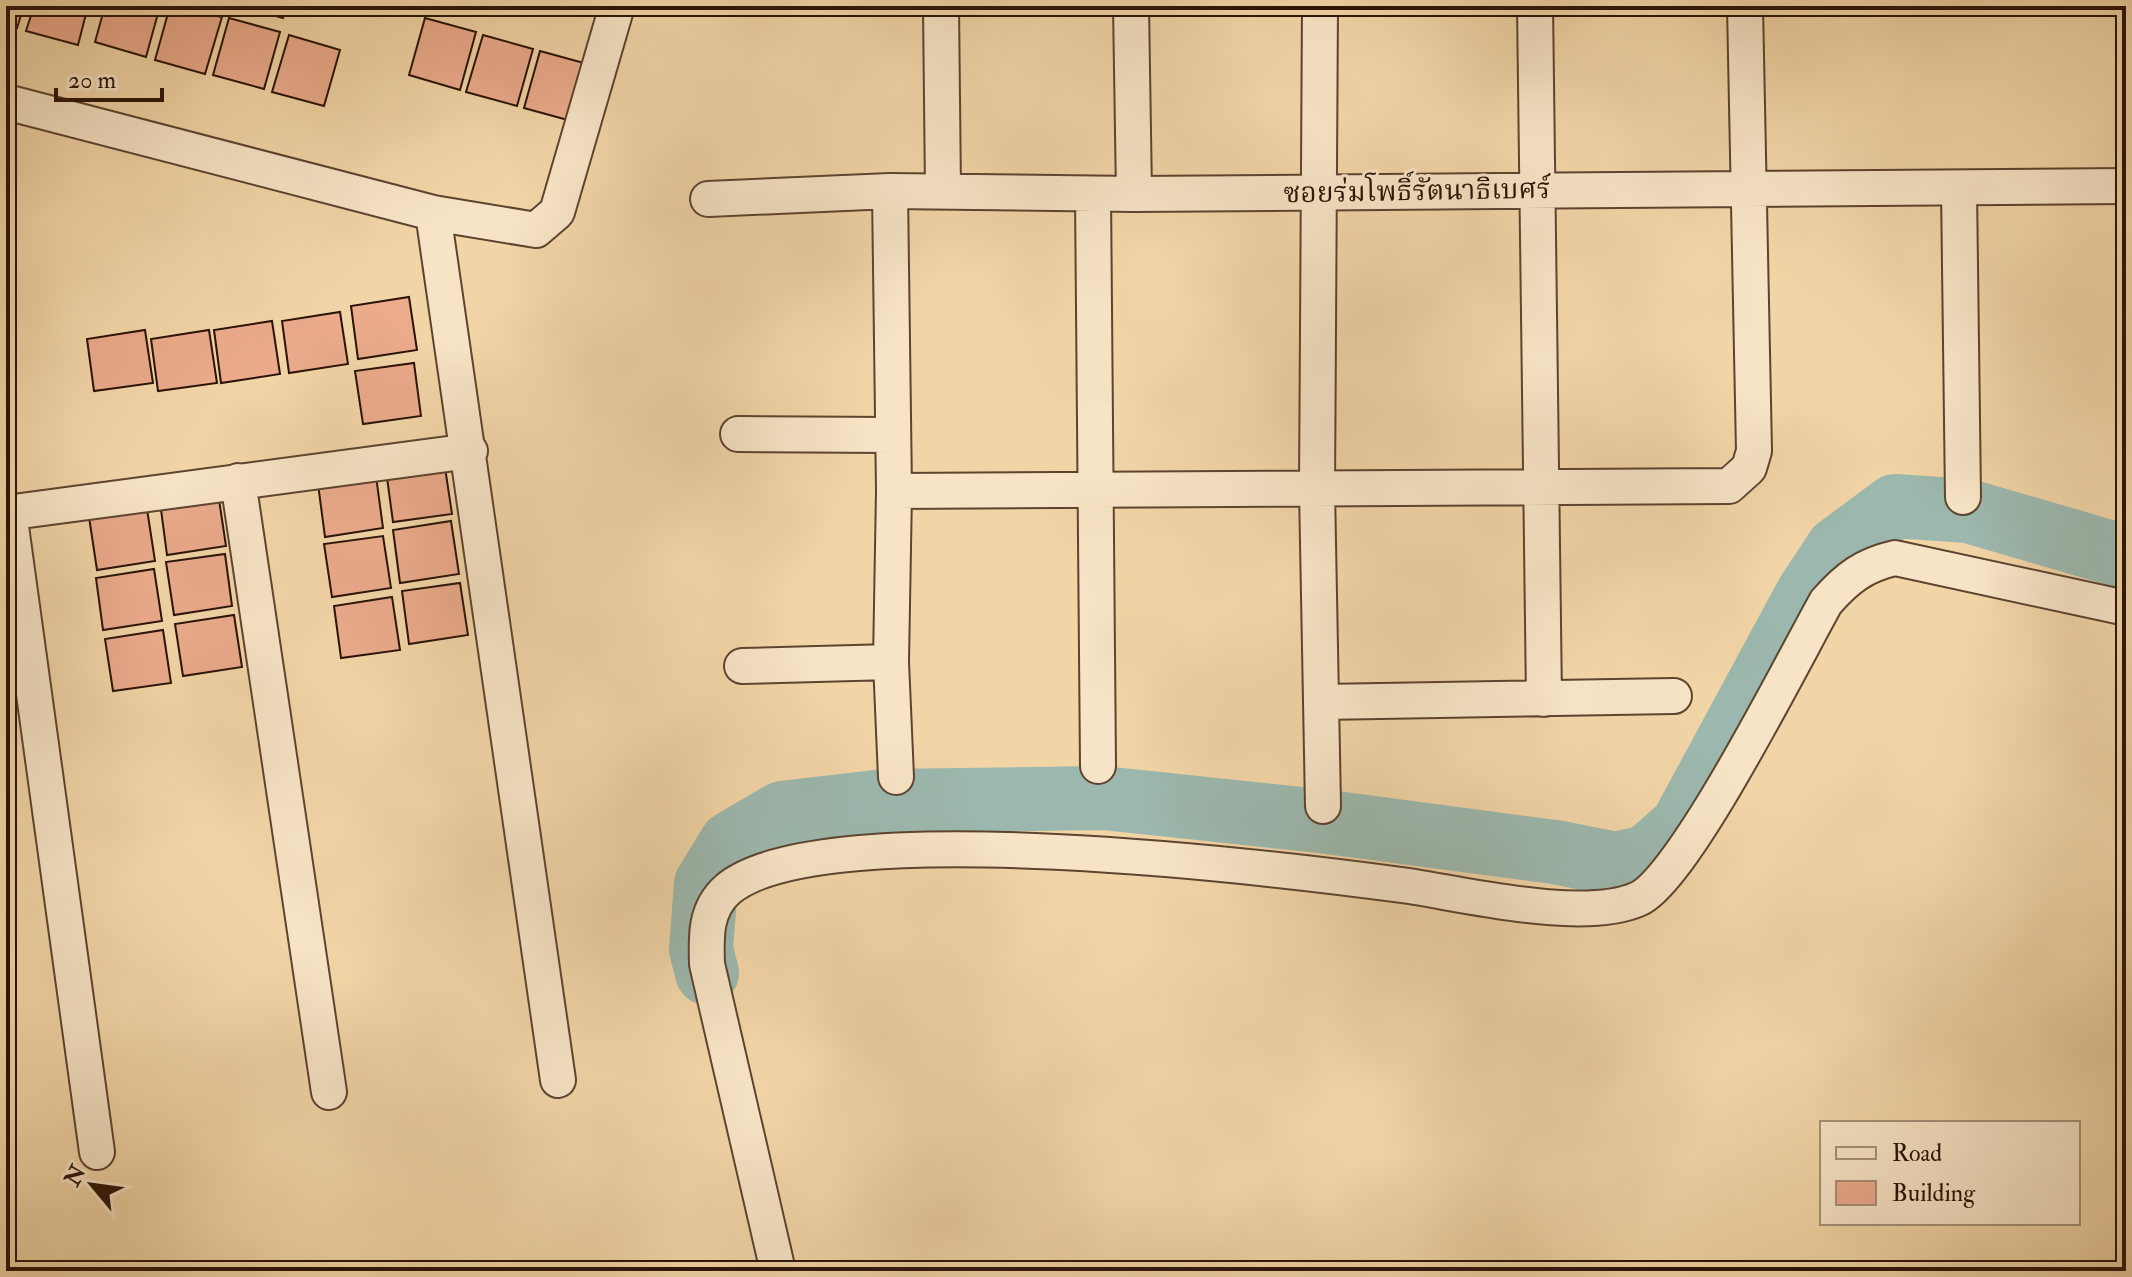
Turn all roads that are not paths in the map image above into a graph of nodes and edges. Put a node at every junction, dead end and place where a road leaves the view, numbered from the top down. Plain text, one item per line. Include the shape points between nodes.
1 (617, 6) edge
2 (941, 6) edge
3 (1131, 6) edge
4 (1320, 6) edge
5 (1535, 6) edge
6 (1745, 6) edge
7 (6, 102) edge
8 (2126, 186) edge
9 (1959, 188) junction
10 (1536, 189) junction
11 (1748, 189) junction
12 (890, 191) junction
13 (943, 191) junction
14 (1321, 191) junction
15 (1093, 194) junction
16 (1134, 194) junction
17 (708, 199) dead end
18 (433, 213) junction
19 (738, 434) dead end
20 (892, 435) junction
21 (470, 451) junction
22 (238, 481) junction
23 (1098, 488) junction
24 (1539, 489) junction
25 (1317, 490) junction
26 (894, 491) junction
27 (1963, 497) dead end
28 (8, 512) edge
29 (2126, 608) edge
30 (891, 662) junction
31 (742, 666) dead end
32 (1674, 696) dead end
33 (1544, 699) junction
34 (1322, 702) junction
35 (1098, 766) dead end
36 (896, 777) dead end
37 (1323, 806) dead end
38 (558, 1080) dead end
39 (329, 1092) dead end
40 (97, 1152) dead end
41 (778, 1271) edge

1 - 18 street via 552,219 536,230
2 - 13 street
3 - 16 street
4 - 14 street
5 - 10 street
6 - 11 street
7 - 18 street
8 - 9 street, ซอยร่มโพธิ์รัตนาธิเบศร์
9 - 11 street, ซอยร่มโพธิ์รัตนาธิเบศร์
9 - 27 street
10 - 11 street, ซอยร่มโพธิ์รัตนาธิเบศร์
10 - 14 street, ซอยร่มโพธิ์รัตนาธิเบศร์
10 - 24 street
11 - 24 street via 1754,451 1749,468 1729,486
12 - 13 street, ซอยร่มโพธิ์รัตนาธิเบศร์
12 - 17 street, ซอยร่มโพธิ์รัตนาธิเบศร์
12 - 20 street
13 - 15 street, ซอยร่มโพธิ์รัตนาธิเบศร์
14 - 16 street, ซอยร่มโพธิ์รัตนาธิเบศร์
14 - 25 street
15 - 16 street, ซอยร่มโพธิ์รัตนาธิเบศร์
15 - 23 street
18 - 21 street
19 - 20 street
20 - 26 street
21 - 22 street
21 - 38 street
22 - 28 street
22 - 39 street
23 - 25 street
23 - 26 street
23 - 35 street
24 - 25 street
24 - 33 street
25 - 34 street
26 - 30 street
28 - 40 street
29 - 41 street via 1895,558 1846,578 1826,602 1691,843 1663,882 1640,898 1609,908 1550,906 1324,875 1097,852 882,851 754,873 727,890 714,907 706,927 707,964
30 - 31 street
30 - 36 street
32 - 33 street
33 - 34 street
34 - 37 street

